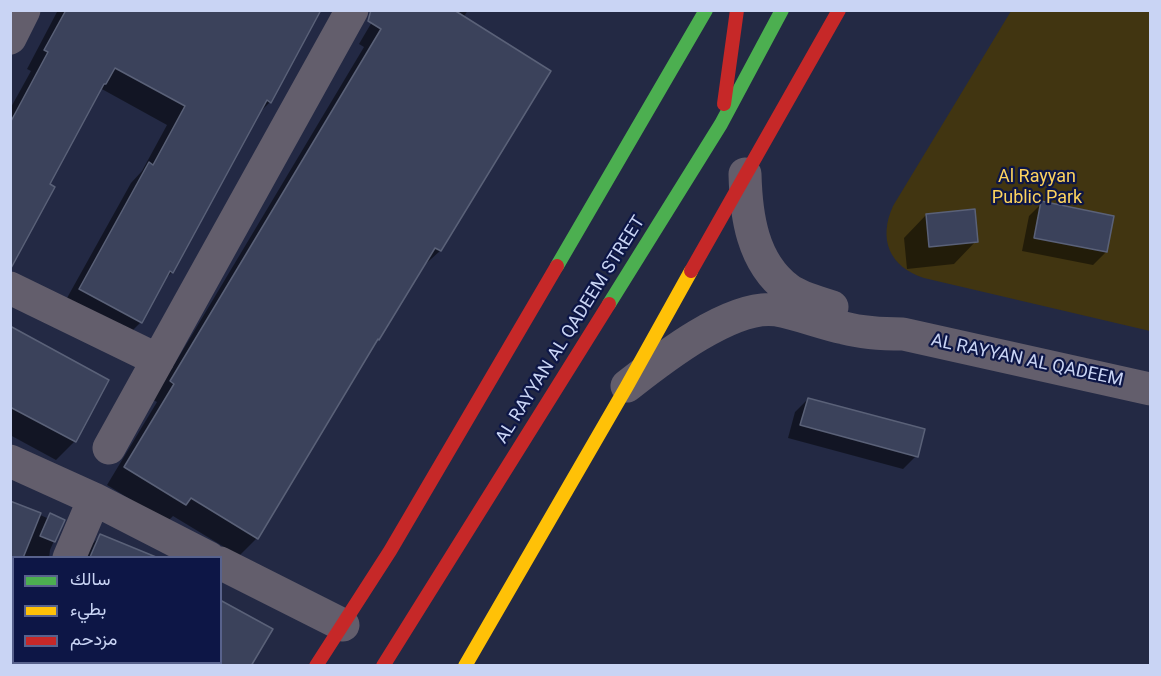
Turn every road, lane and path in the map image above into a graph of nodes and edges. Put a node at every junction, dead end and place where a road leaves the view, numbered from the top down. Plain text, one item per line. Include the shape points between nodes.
1 (24, 10) edge
2 (352, 10) edge
3 (706, 10) edge
4 (737, 10) edge
5 (782, 10) edge
6 (839, 10) edge
7 (10, 38) edge
8 (721, 124) junction
9 (745, 174) junction
10 (10, 288) edge
11 (903, 334) junction
12 (158, 360) junction
13 (627, 386) junction
14 (1150, 389) edge
15 (109, 448) dead end
16 (10, 461) edge
17 (94, 499) junction
18 (70, 556) edge
19 (205, 556) edge
20 (222, 564) edge
21 (343, 625) junction
22 (316, 666) edge
23 (383, 666) edge
24 (465, 666) edge

1 - 7 street
2 - 12 street
3 - 21 street
4 - 8 street
5 - 8 street, AL RAYYAN AL QADEEM STREET
6 - 9 street
8 - 23 street, AL RAYYAN AL QADEEM STREET
9 - 11 street, AL RAYYAN AL QADEEM via 753,240 768,269 802,297
9 - 13 street
10 - 12 street
11 - 13 street, AL RAYYAN AL QADEEM via 863,332 776,310 761,310 743,314 702,334
11 - 14 street, AL RAYYAN AL QADEEM
12 - 15 street
13 - 24 street
16 - 17 street
17 - 18 street
17 - 19 street
20 - 21 street
21 - 22 street

